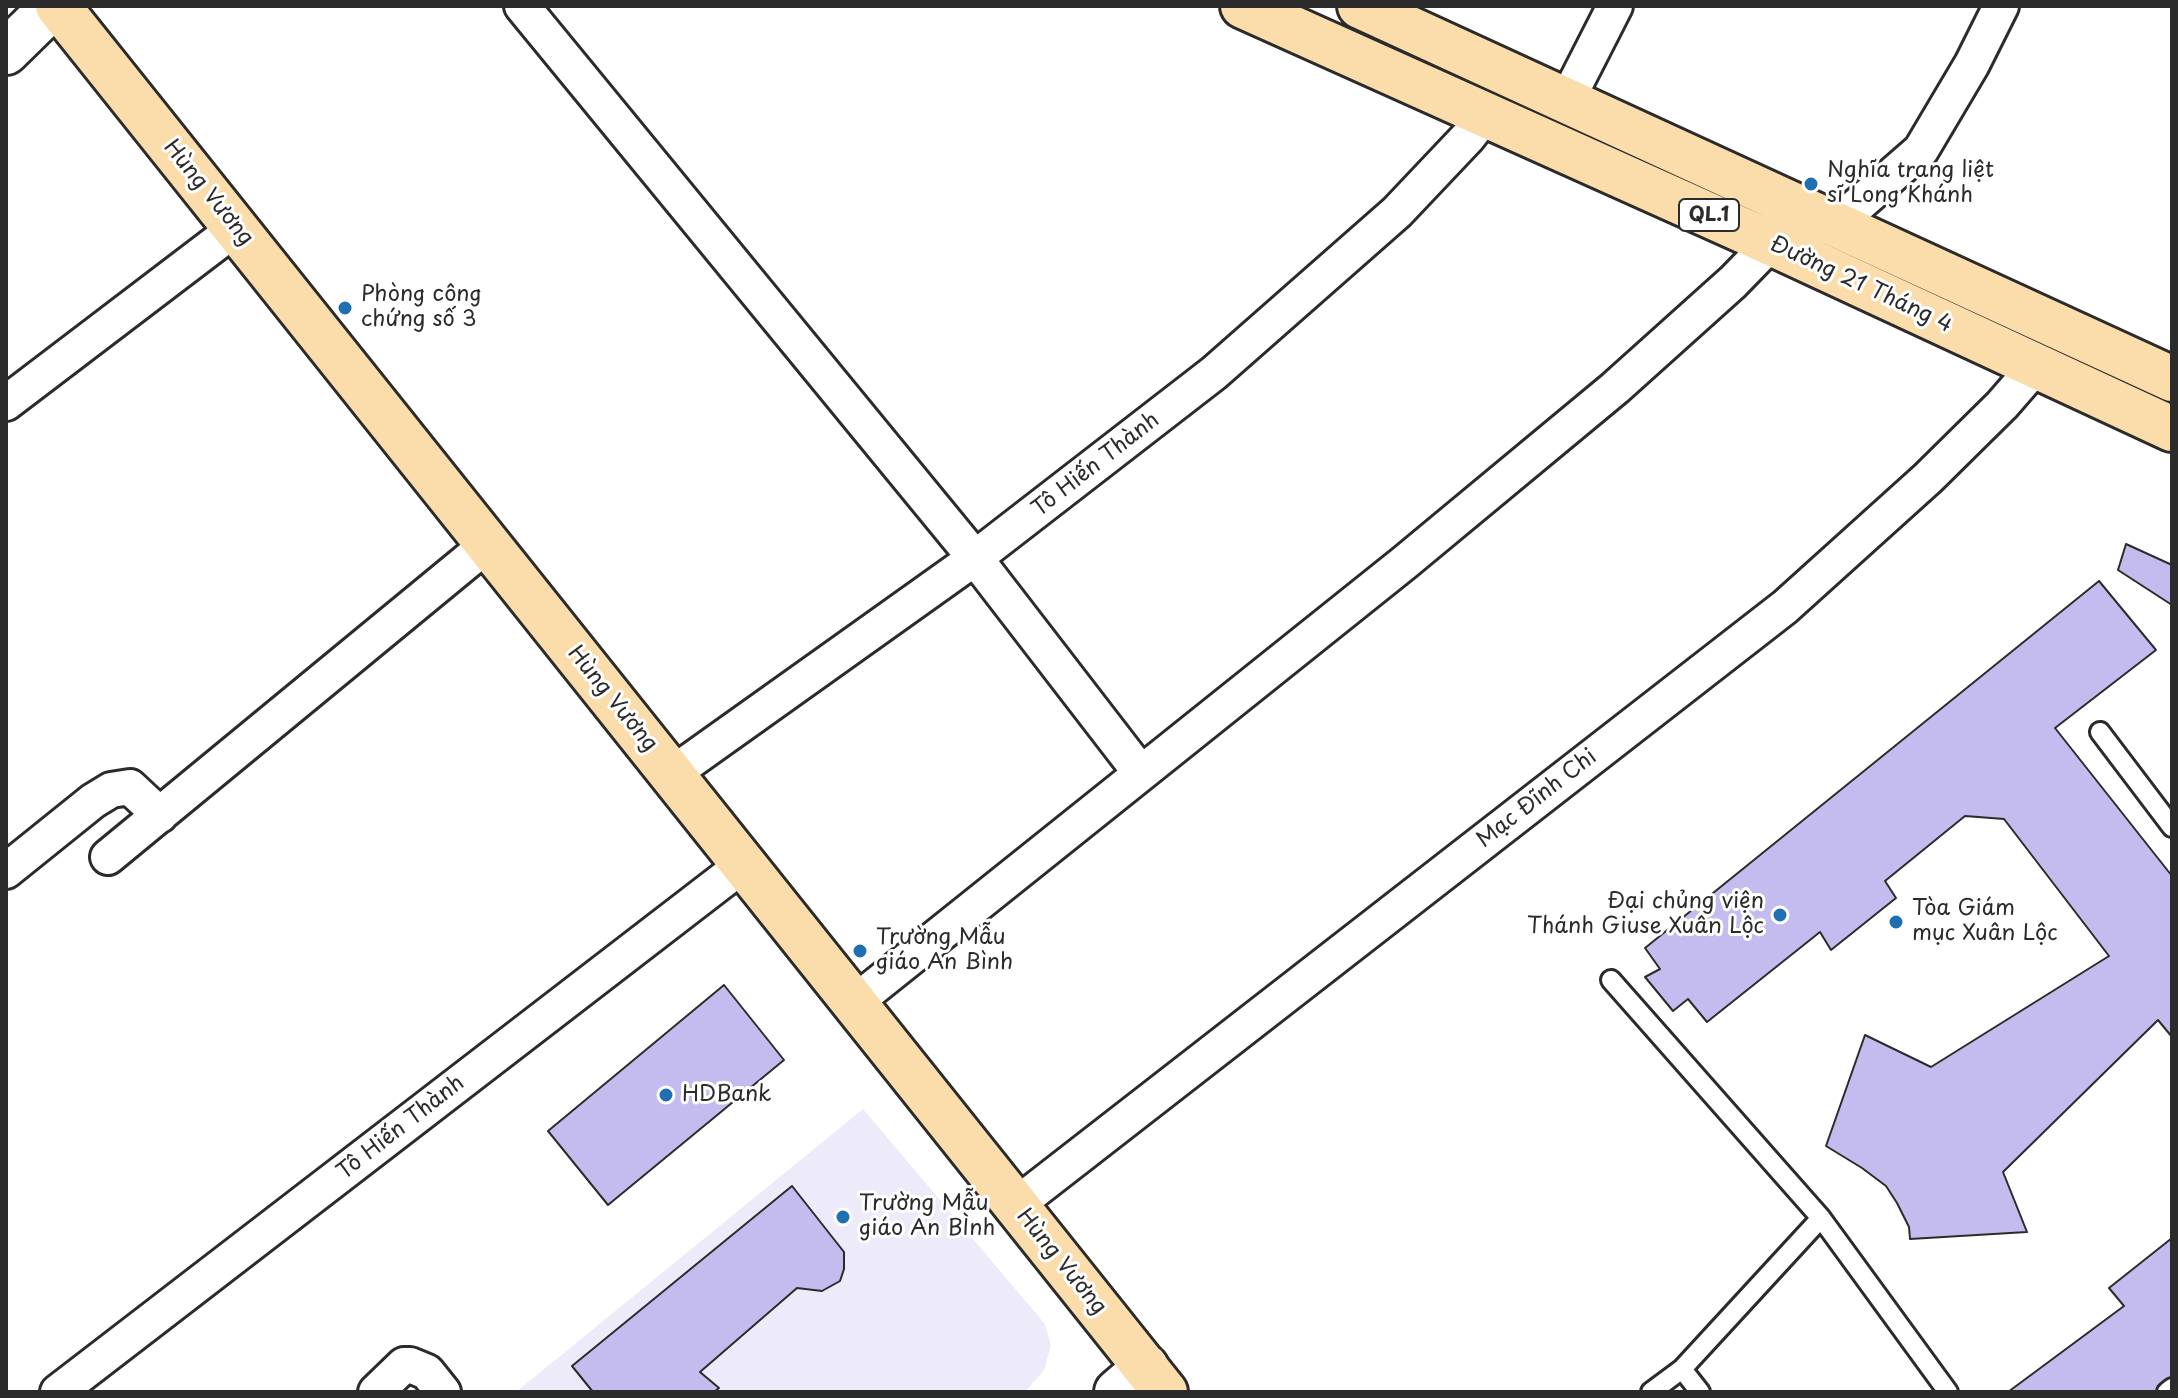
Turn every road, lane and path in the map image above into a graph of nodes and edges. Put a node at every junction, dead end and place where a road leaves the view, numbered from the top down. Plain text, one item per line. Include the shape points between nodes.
1 (56, 6) edge
2 (522, 6) edge
3 (1243, 6) edge
4 (1360, 6) edge
5 (1615, 6) edge
6 (2001, 6) edge
7 (6, 52) edge
8 (1567, 100) junction
9 (1485, 115) junction
10 (1835, 225) junction
11 (236, 228) junction
12 (1771, 243) junction
13 (2036, 366) junction
14 (2172, 379) edge
15 (6, 403) edge
16 (2172, 429) edge
17 (488, 544) junction
18 (975, 558) junction
19 (2100, 732) dead end
20 (1140, 772) junction
21 (672, 774) junction
22 (160, 815) junction
23 (2172, 827) edge
24 (108, 857) dead end
25 (744, 864) junction
26 (6, 871) edge
27 (1611, 980) dead end
28 (854, 1003) junction
29 (1016, 1205) junction
30 (1821, 1218) junction
31 (1682, 1369) junction
32 (1143, 1384) edge
33 (2172, 1388) edge
34 (58, 1392) edge
35 (376, 1392) edge
36 (443, 1392) edge
37 (1651, 1392) edge
38 (1700, 1392) edge
39 (1948, 1392) edge
40 (2167, 1392) edge

1 - 7 street
1 - 11 main road, Hùng Vương
2 - 18 street
3 - 9 main road, Đường 21 Tháng 4 / QL.1
4 - 8 main road, Đường 21 Tháng 4 / QL.1
5 - 8 street
6 - 10 street via 1921,150
8 - 10 main road, Đường 21 Tháng 4 / QL.1
9 - 12 main road, Đường 21 Tháng 4 / QL.1
9 - 18 street, Tô Hiến Thành via 1397,212 1214,373
10 - 14 main road, Đường 21 Tháng 4 / QL.1
11 - 15 street
11 - 17 main road, Hùng Vương
12 - 13 main road, Đường 21 Tháng 4 / QL.1
12 - 20 street via 1615,388
13 - 16 main road, Đường 21 Tháng 4 / QL.1
13 - 29 street, Mạc Đĩnh Chi via 1928,478 1785,607
17 - 21 main road, Hùng Vương
17 - 22 street
18 - 20 street
18 - 21 street, Tô Hiến Thành
19 - 23 lane
20 - 28 street
21 - 25 main road, Hùng Vương
22 - 24 street
22 - 26 street via 130,787 111,790
25 - 28 main road, Hùng Vương
25 - 34 street, Tô Hiến Thành
27 - 30 lane
28 - 29 main road, Hùng Vương
29 - 32 main road, Hùng Vương
30 - 31 lane
30 - 39 lane
31 - 37 lane
31 - 38 lane
33 - 40 lane
35 - 36 street via 410,1365 427,1372

